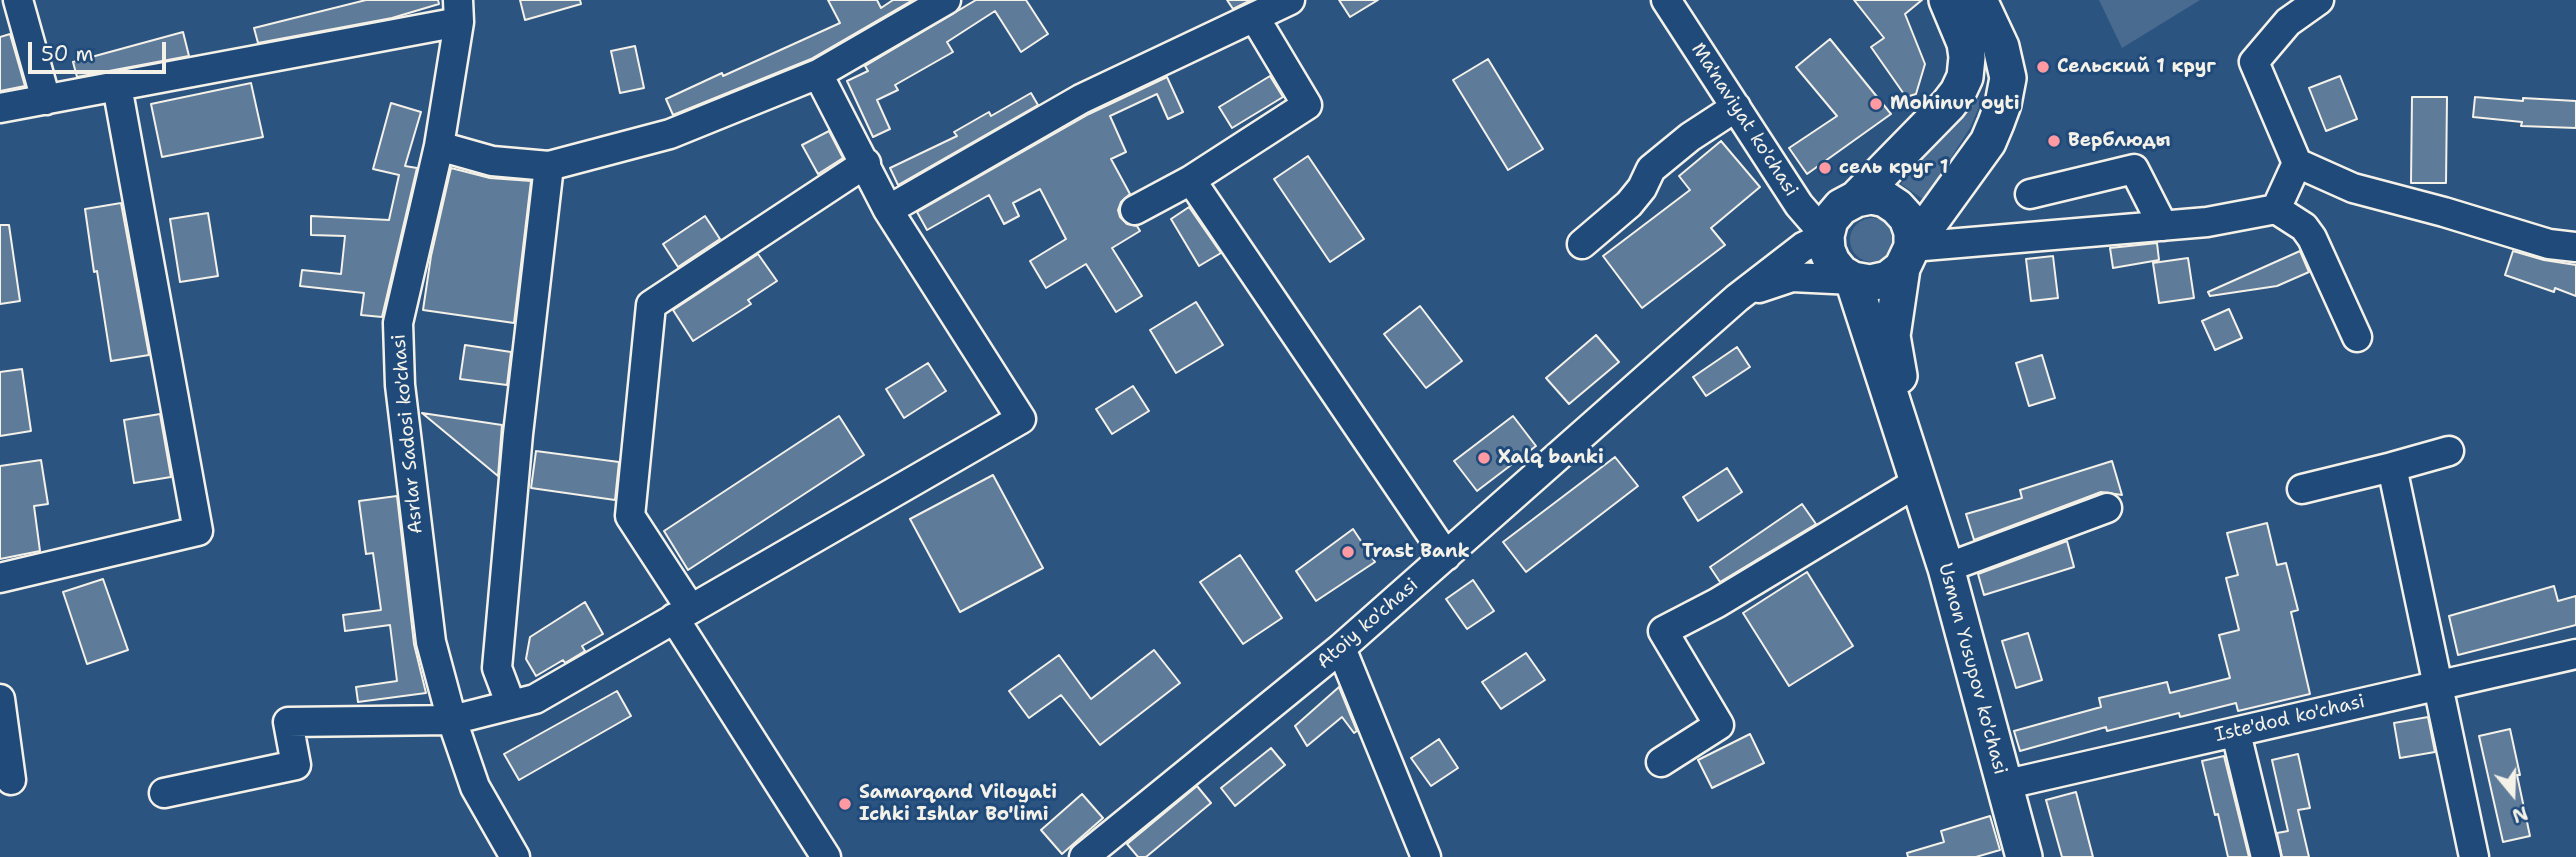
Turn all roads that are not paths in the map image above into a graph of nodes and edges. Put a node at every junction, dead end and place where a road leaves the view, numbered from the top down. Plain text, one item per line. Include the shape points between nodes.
1 (18, 0) edge
2 (946, 0) edge
3 (1666, 0) edge
4 (1979, 0) edge
5 (2319, 0) edge
6 (1274, 7) edge
7 (458, 11) edge
8 (1955, 15) edge
9 (818, 74) junction
10 (117, 86) junction
11 (46, 100) junction
12 (1736, 107) junction
13 (0, 108) edge
14 (439, 146) junction
15 (866, 163) junction
16 (2297, 163) junction
17 (549, 166) junction
18 (1191, 180) junction
19 (2030, 194) dead end
20 (1856, 199) junction
21 (2276, 209) junction
22 (888, 210) junction
23 (1135, 210) dead end
24 (2163, 226) junction
25 (1826, 236) junction
26 (1581, 244) dead end
27 (2576, 247) edge
28 (1907, 257) junction
29 (1853, 280) junction
30 (1737, 298) junction
31 (2357, 337) dead end
32 (2449, 451) dead end
33 (2392, 467) junction
34 (1916, 483) junction
35 (2302, 489) dead end
36 (2107, 508) dead end
37 (1446, 556) junction
38 (1945, 568) junction
39 (0, 578) edge
40 (682, 613) junction
41 (1341, 648) junction
42 (2576, 654) edge
43 (2439, 684) junction
44 (0, 699) edge
45 (510, 705) junction
46 (452, 720) junction
47 (2236, 733) junction
48 (1661, 762) dead end
49 (11, 780) dead end
50 (2003, 785) junction
51 (164, 793) dead end
52 (515, 857) edge
53 (826, 857) edge
54 (1084, 857) edge
55 (1426, 857) edge
56 (2024, 857) edge
57 (2266, 857) edge
58 (2474, 857) edge

1 - 11 street
2 - 9 street
3 - 12 street, Ma'naviyat ko'chasi
4 - 28 main road via 2005,62 2008,78 2003,104 1988,142
5 - 16 street via 2288,22 2254,62
6 - 18 street via 1307,105
6 - 22 street via 1081,99
7 - 10 street
7 - 14 street, Asrlar Sadosi ko'chasi
8 - 20 main road via 1967,57 1958,92
9 - 15 street
9 - 17 street via 670,134
10 - 11 street
10 - 39 street via 198,531
11 - 13 street
12 - 25 street, Ma'naviyat ko'chasi via 1799,205
12 - 26 street via 1651,169 1629,204
14 - 17 street via 492,161
14 - 46 street, Asrlar Sadosi ko'chasi via 398,323 400,385 431,642
15 - 22 street
15 - 40 street via 651,305 630,516
16 - 21 street
16 - 27 street via 2353,188 2549,244
17 - 45 street via 497,668
18 - 23 street
18 - 37 street
19 - 24 street via 2134,169
20 - 25 main road via 1830,220
20 - 28 main road via 1885,199 1907,218 1912,232
21 - 24 street
21 - 31 street via 2304,227 2312,238
22 - 40 street via 1021,419
24 - 28 street
25 - 29 main road via 1832,262
25 - 30 street, Atoiy ko'chasi via 1802,247
28 - 29 main road via 1888,279
28 - 34 main road, Usmon Yusupov ko'chasi via 1892,336
29 - 30 street, Atoiy ko'chasi via 1792,277
29 - 34 main road, Usmon Yusupov ko'chasi
30 - 37 street, Atoiy ko'chasi
32 - 33 street
33 - 35 street
33 - 43 street
34 - 38 main road, Usmon Yusupov ko'chasi
34 - 48 street via 1663,631 1718,725
36 - 38 street
37 - 41 street, Atoiy ko'chasi
38 - 50 main road, Usmon Yusupov ko'chasi
40 - 45 street via 535,699
40 - 53 street
41 - 54 street, Atoiy ko'chasi
41 - 55 street
42 - 43 street, Iste'dod ko'chasi
43 - 47 street, Iste'dod ko'chasi
43 - 58 street
44 - 49 street
45 - 46 street
46 - 51 street via 288,722 296,765
46 - 52 street, Asrlar Sadosi ko'chasi via 475,787
47 - 50 street, Iste'dod ko'chasi
47 - 57 street
50 - 56 main road, Usmon Yusupov ko'chasi

